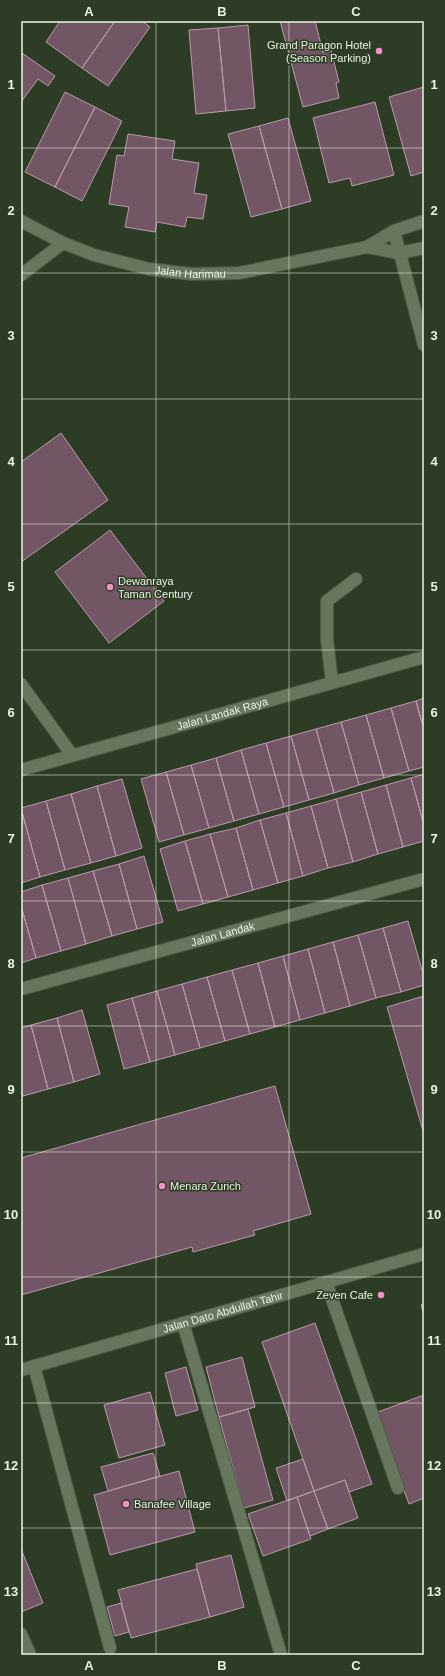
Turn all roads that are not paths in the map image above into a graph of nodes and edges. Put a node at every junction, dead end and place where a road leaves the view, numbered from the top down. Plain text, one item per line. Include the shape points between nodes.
1 (21, 221) edge
2 (424, 221) edge
3 (394, 231) junction
4 (64, 243) junction
5 (367, 247) junction
6 (424, 248) edge
7 (399, 253) junction
8 (21, 275) edge
9 (424, 345) edge
10 (356, 579) dead end
11 (424, 657) edge
12 (332, 682) junction
13 (21, 684) edge
14 (72, 755) junction
15 (21, 770) edge
16 (424, 879) edge
17 (21, 989) edge
18 (424, 1254) edge
19 (326, 1282) junction
20 (183, 1324) junction
21 (34, 1366) junction
22 (21, 1370) edge
23 (398, 1488) dead end
24 (21, 1634) edge
25 (110, 1648) dead end
26 (30, 1655) edge
27 (281, 1655) edge

1 - 4 street, Jalan Harimau
2 - 3 street, Jalan Harimau
3 - 5 street, Jalan Harimau
3 - 7 street
4 - 5 street, Jalan Harimau via 94,255 149,269 191,274 239,273
4 - 8 street
5 - 7 street, Jalan Harimau
6 - 7 street, Jalan Harimau
7 - 9 street
10 - 12 street via 327,601 327,640
11 - 12 street, Jalan Landak Raya
12 - 14 street, Jalan Landak Raya
13 - 14 street
14 - 15 street, Jalan Landak Raya
16 - 17 street, Jalan Landak
18 - 19 street, Jalan Dato Abdullah Tahir
19 - 20 street, Jalan Dato Abdullah Tahir
19 - 23 street
20 - 21 street, Jalan Dato Abdullah Tahir
20 - 27 street
21 - 22 street, Jalan Dato Abdullah Tahir
21 - 25 street
24 - 26 street

